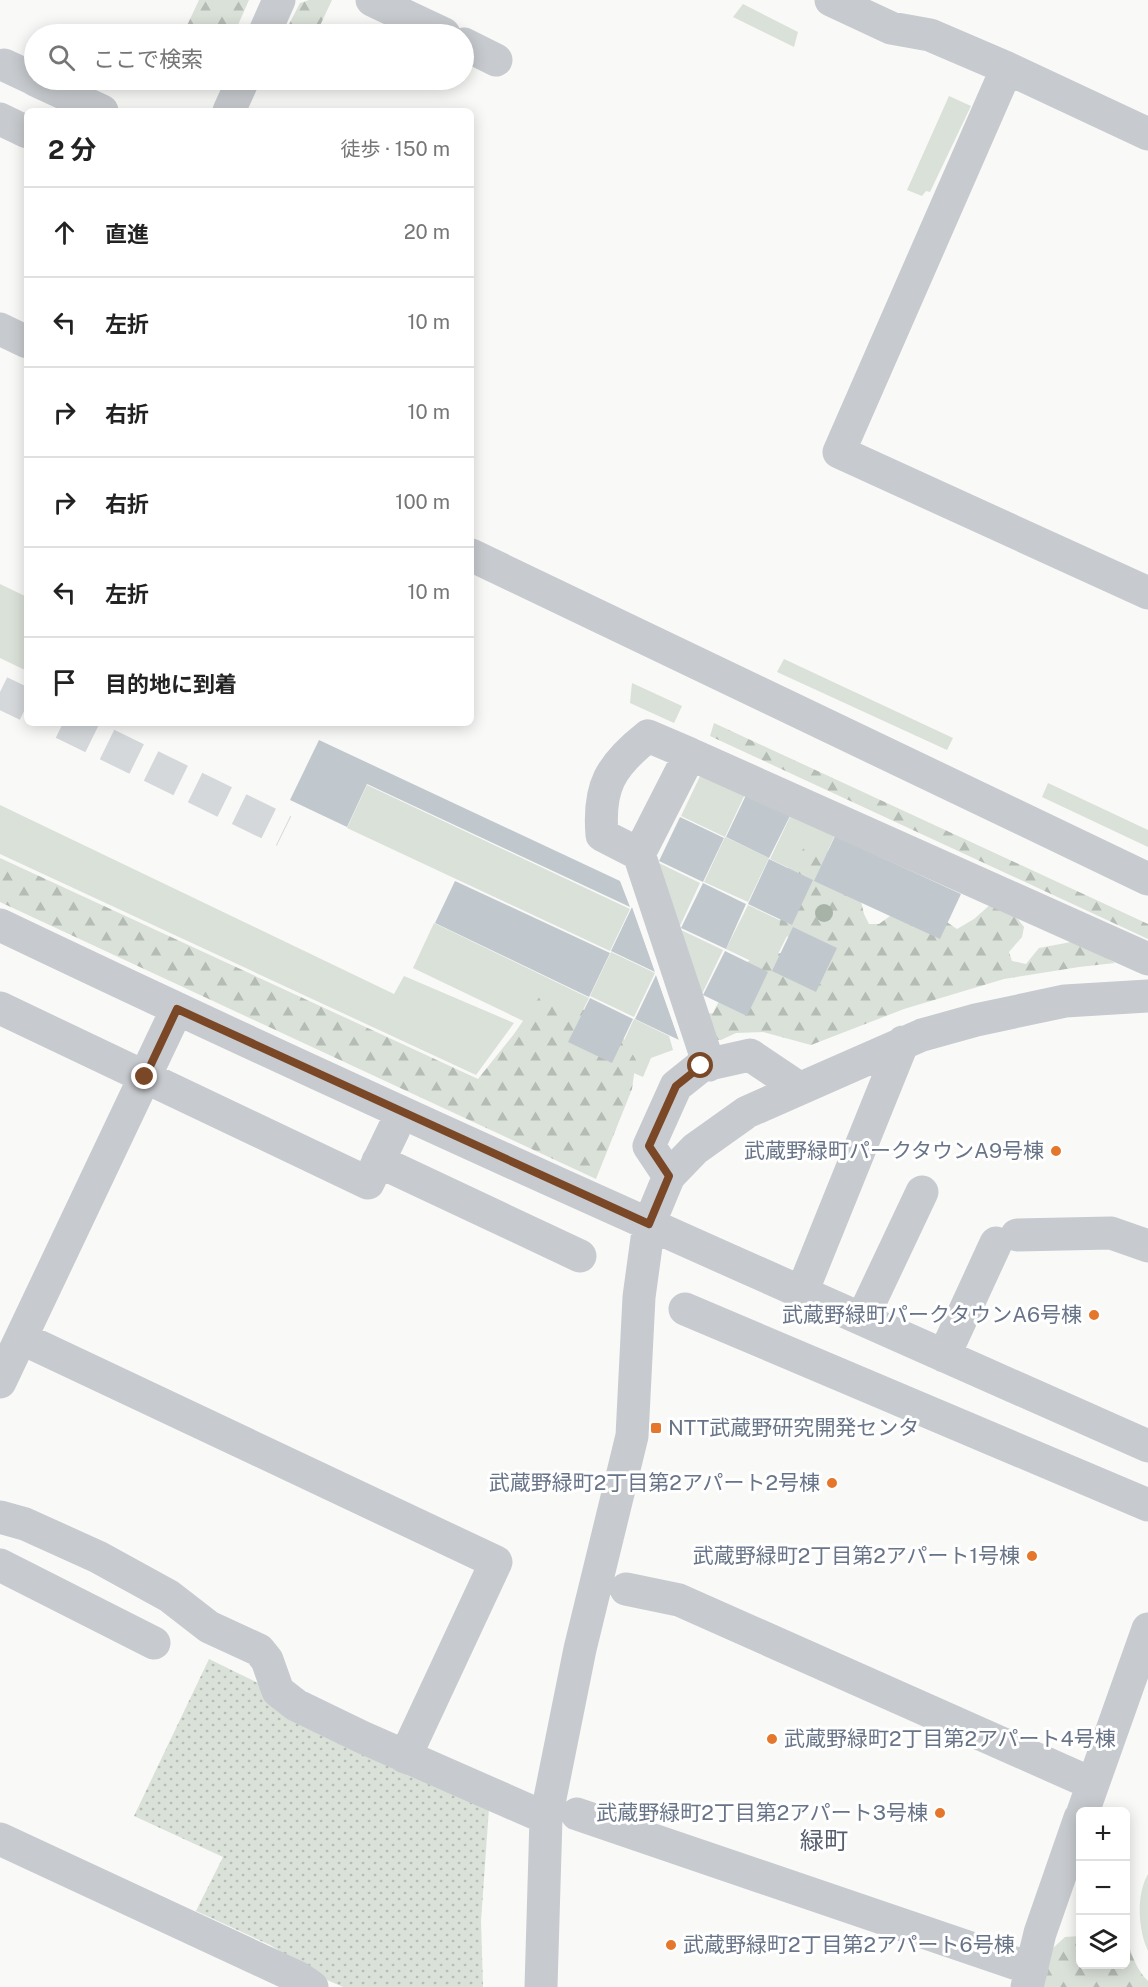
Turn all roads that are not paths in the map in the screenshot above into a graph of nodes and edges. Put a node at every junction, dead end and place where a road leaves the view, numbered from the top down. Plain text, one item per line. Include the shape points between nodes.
1 (279, 0) edge
2 (372, 0) edge
3 (831, 0) edge
4 (268, 24) edge
5 (423, 24) edge
6 (474, 49) edge
7 (496, 60) dead end
8 (4, 65) dead end
9 (1007, 68) junction
10 (24, 74) edge
11 (58, 90) edge
12 (238, 90) edge
13 (96, 108) edge
14 (230, 108) edge
15 (0, 119) edge
16 (24, 131) edge
17 (1148, 134) edge
18 (474, 556) edge
19 (1148, 593) edge
20 (690, 754) junction
21 (639, 854) junction
22 (1148, 879) edge
23 (0, 924) edge
24 (1148, 959) edge
25 (1148, 996) edge
26 (0, 1008) edge
27 (177, 1009) junction
28 (903, 1042) junction
29 (709, 1065) junction
30 (145, 1077) junction
31 (799, 1088) junction
32 (394, 1129) dead end
33 (378, 1161) junction
34 (669, 1176) junction
35 (922, 1192) dead end
36 (649, 1224) junction
37 (1148, 1246) edge
38 (580, 1256) dead end
39 (802, 1292) junction
40 (685, 1309) dead end
41 (862, 1319) junction
42 (21, 1338) junction
43 (944, 1356) junction
44 (0, 1382) edge
45 (1148, 1446) edge
46 (1148, 1505) edge
47 (0, 1517) edge
48 (0, 1565) edge
49 (626, 1589) dead end
50 (1148, 1629) edge
51 (154, 1643) dead end
52 (405, 1757) junction
53 (1088, 1798) edge
54 (561, 1816) junction
55 (1076, 1830) edge
56 (0, 1839) edge
57 (1029, 1978) edge
58 (302, 1984) edge
59 (541, 1987) edge

1 - 4 street
2 - 5 street
3 - 9 street via 891,28 930,35
6 - 7 street
8 - 10 street
9 - 17 street
9 - 19 street via 839,452
11 - 13 street
12 - 14 street
15 - 16 street
18 - 22 street
20 - 21 street
20 - 21 street via 648,736 606,784 600,810 602,835
20 - 24 street
21 - 29 street
23 - 27 street
25 - 28 street via 1065,1001 976,1020
26 - 30 street
27 - 30 street
27 - 36 street
28 - 31 street
28 - 39 street
29 - 31 street via 750,1055
29 - 34 street via 701,1066 676,1086 649,1146
30 - 33 street via 368,1183
30 - 42 street
31 - 34 street via 747,1112 695,1149
32 - 33 street
33 - 38 street
34 - 36 street
35 - 41 street
36 - 39 street
36 - 54 street via 639,1297 632,1436 580,1648
37 - 43 street via 1111,1233 1006,1239
39 - 41 street
40 - 46 street
41 - 43 street
42 - 44 street
42 - 52 street via 496,1562
43 - 45 street
47 - 52 street via 98,1557 169,1596 209,1627 259,1650 267,1660 278,1691 296,1705
48 - 51 street
49 - 53 street via 679,1600
50 - 53 street
52 - 54 street
54 - 57 street
54 - 59 street
55 - 57 street via 1040,1933
56 - 58 street

